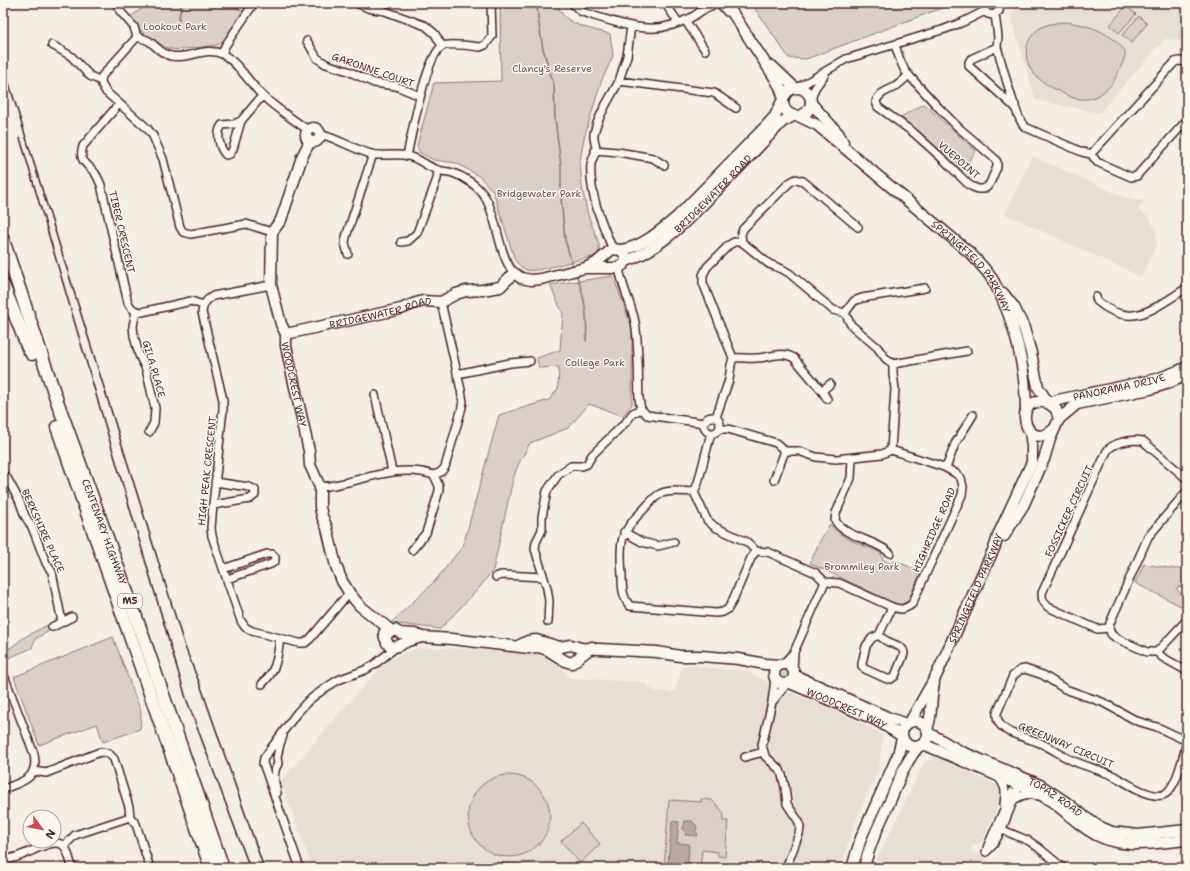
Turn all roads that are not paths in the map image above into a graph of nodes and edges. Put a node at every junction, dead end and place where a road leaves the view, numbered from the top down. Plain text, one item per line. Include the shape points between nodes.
1 (117, 3) edge
2 (254, 3) edge
3 (356, 3) edge
4 (492, 3) edge
5 (572, 3) edge
6 (665, 3) edge
7 (726, 3) edge
8 (999, 3) edge
9 (711, 4) edge
10 (985, 7) edge
11 (995, 14) junction
12 (734, 15) junction
13 (682, 21) junction
14 (631, 26) junction
15 (137, 37) junction
16 (307, 42) dead end
17 (52, 45) dead end
18 (753, 45) junction
19 (895, 45) junction
20 (442, 46) junction
21 (997, 46) junction
22 (705, 50) dead end
23 (222, 54) junction
24 (1187, 62) edge
25 (828, 71) junction
26 (908, 75) junction
27 (101, 81) junction
28 (619, 81) junction
29 (796, 87) junction
30 (262, 96) junction
31 (420, 96) junction
32 (782, 99) junction
33 (811, 101) junction
34 (119, 104) junction
35 (1015, 105) junction
36 (736, 108) dead end
37 (795, 116) junction
38 (1187, 120) edge
39 (241, 121) junction
40 (320, 134) joint
41 (309, 135) junction
42 (595, 150) junction
43 (374, 154) junction
44 (1090, 154) junction
45 (407, 156) junction
46 (856, 157) junction
47 (664, 165) dead end
48 (438, 170) junction
49 (858, 227) dead end
50 (272, 232) junction
51 (3, 240) edge
52 (401, 242) dead end
53 (742, 242) junction
54 (613, 250) junction
55 (348, 254) dead end
56 (3, 262) edge
57 (619, 265) junction
58 (585, 268) junction
59 (514, 274) junction
60 (996, 284) junction
61 (3, 285) edge
62 (271, 285) junction
63 (925, 288) dead end
64 (1187, 288) edge
65 (1096, 297) dead end
66 (441, 302) junction
67 (203, 305) junction
68 (136, 311) junction
69 (845, 313) junction
70 (286, 334) junction
71 (967, 351) dead end
72 (32, 354) junction
73 (733, 358) junction
74 (530, 361) dead end
75 (893, 364) junction
76 (1187, 367) edge
77 (457, 374) junction
78 (1187, 375) edge
79 (830, 384) dead end
80 (822, 391) junction
81 (375, 395) dead end
82 (827, 399) dead end
83 (1049, 403) junction
84 (641, 409) junction
85 (1026, 411) junction
86 (973, 415) dead end
87 (716, 417) junction
88 (1059, 419) junction
89 (704, 423) junction
90 (720, 429) junction
91 (1054, 430) junction
92 (1030, 431) junction
93 (149, 432) dead end
94 (711, 433) junction
95 (891, 450) junction
96 (784, 451) junction
97 (852, 457) junction
98 (946, 468) junction
99 (392, 471) junction
100 (3, 474) edge
101 (434, 475) junction
102 (1187, 479) edge
103 (774, 480) dead end
104 (215, 482) junction
105 (320, 487) junction
106 (1187, 491) edge
107 (694, 492) junction
108 (213, 505) junction
109 (624, 532) junction
110 (674, 542) dead end
111 (995, 546) junction
112 (412, 550) dead end
113 (756, 551) junction
114 (890, 553) dead end
115 (223, 569) junction
116 (496, 577) dead end
117 (543, 577) junction
118 (227, 579) junction
119 (825, 582) junction
120 (350, 594) junction
121 (892, 607) junction
122 (72, 617) dead end
123 (1187, 620) edge
124 (62, 622) junction
125 (548, 622) dead end
126 (52, 626) dead end
127 (1109, 628) junction
128 (879, 635) junction
129 (391, 636) junction
130 (422, 637) junction
131 (280, 639) junction
132 (398, 646) junction
133 (518, 646) junction
134 (565, 647) junction
135 (576, 647) junction
136 (592, 647) junction
137 (794, 652) junction
138 (1157, 652) junction
139 (382, 658) junction
140 (578, 658) junction
141 (564, 660) junction
142 (751, 661) junction
143 (781, 664) junction
144 (1185, 670) dead end
145 (3, 673) edge
146 (936, 676) junction
147 (774, 678) junction
148 (791, 678) junction
149 (262, 684) dead end
150 (772, 702) junction
151 (908, 723) junction
152 (288, 726) junction
153 (927, 732) junction
154 (902, 737) junction
155 (1187, 741) edge
156 (921, 745) junction
157 (763, 752) junction
158 (266, 756) junction
159 (277, 757) junction
160 (745, 757) dead end
161 (264, 765) junction
162 (275, 767) junction
163 (34, 770) junction
164 (998, 777) junction
165 (1019, 782) junction
166 (3, 789) edge
167 (1013, 802) junction
168 (1053, 802) junction
169 (1004, 815) junction
170 (130, 817) junction
171 (1187, 830) edge
172 (1016, 834) junction
173 (1187, 840) edge
174 (64, 846) junction
175 (3, 859) edge
176 (73, 868) edge
177 (150, 868) edge
178 (211, 868) edge
179 (223, 868) edge
180 (300, 868) edge
181 (304, 868) edge
182 (786, 868) edge
183 (852, 868) edge
184 (864, 868) edge
185 (1063, 868) edge

1 - 15 street via 120,11 134,27
2 - 23 street
3 - 20 street via 426,26 435,34
4 - 20 street via 492,36 485,45
5 - 14 street via 582,12
6 - 13 street
7 - 12 street
8 - 11 street via 1000,9
9 - 12 street via 721,5 729,15
9 - 13 street
10 - 11 street via 991,15
10 - 19 street via 963,22
11 - 21 street
12 - 18 street
13 - 14 street via 658,28
13 - 22 street
14 - 28 street via 627,56
15 - 23 street via 148,40 171,56 180,57 206,52
15 - 27 street via 102,76
16 - 31 street, GARONNE COURT via 317,58 326,64 374,83 396,86
17 - 27 street via 71,56 90,76
18 - 29 street via 770,65
18 - 32 street via 776,80
19 - 25 street via 846,59
19 - 26 street, VUEPOINT
20 - 31 street via 438,49 427,73
21 - 35 street
21 - 35 street via 971,59 970,66
23 - 30 street
24 - 44 street via 1175,62
25 - 29 street
25 - 33 street via 815,88
26 - 26 street, VUEPOINT via 959,128 994,158 997,167 987,187 978,189 969,185 914,133 878,107 878,96
27 - 34 street via 106,92
28 - 36 street via 714,93
28 - 42 street via 599,119 594,134
29 - 32 street via 788,90
29 - 33 street via 806,91
30 - 39 street
30 - 41 street
31 - 45 street
32 - 37 street via 786,111
32 - 54 street, BRIDGEWATER ROAD via 775,116 766,126 661,231 628,249
33 - 37 street via 806,112
33 - 46 street, SPRINGFIELD PARKWAY
34 - 50 street via 153,136 163,159 183,232 191,234 246,224
34 - 68 street, TIBER CRESCENT via 83,146 81,152 82,159 95,173 101,185 128,303
35 - 44 street via 1025,127
37 - 46 street, SPRINGFIELD PARKWAY via 817,125
37 - 57 street, BRIDGEWATER ROAD via 782,122 691,216 647,251
38 - 44 street via 1136,176 1131,177 1097,162
39 - 39 street via 233,149 226,155 218,137 218,130 222,125
40 - 41 street via 317,140
40 - 43 street
41 - 50 street via 281,220
42 - 47 street via 654,158
42 - 54 street via 591,175 595,205
43 - 45 street
43 - 55 street via 346,237
45 - 48 street
46 - 60 street, SPRINGFIELD PARKWAY via 970,253
48 - 52 street via 417,233 408,241
48 - 59 street via 452,172 464,178 484,196 508,264
49 - 53 street via 803,181 796,179 743,229
50 - 62 street, WOODCREST WAY
51 - 179 highway, CENTENARY HIGHWAY / M5 via 57,401
53 - 69 street via 770,264 789,273 833,310
53 - 73 street via 729,245 707,267 703,275 703,283
54 - 57 street via 625,255
54 - 57 street via 606,257 607,263
54 - 58 street, BRIDGEWATER ROAD
56 - 72 highway, CENTENARY HIGHWAY / M5
57 - 58 street, BRIDGEWATER ROAD
57 - 84 street via 621,282 635,324
58 - 59 street, BRIDGEWATER ROAD via 531,280
59 - 66 street, BRIDGEWATER ROAD via 500,287 466,291
60 - 83 street via 1019,316 1028,338 1038,387
60 - 85 street, SPRINGFIELD PARKWAY via 1014,330 1023,369
61 - 72 highway
62 - 67 street via 213,296
62 - 70 street, WOODCREST WAY
63 - 69 street via 862,298 854,301
64 - 65 street via 1148,312 1133,316 1108,310
66 - 70 street, BRIDGEWATER ROAD via 413,304 401,309
66 - 77 street
67 - 68 street via 191,301 142,312
67 - 104 street, HIGH PEAK CRESCENT via 202,312 223,400
68 - 93 street, GILA PLACE via 134,336 146,369 155,408 154,423
69 - 75 street via 851,325
70 - 105 street, WOODCREST WAY via 286,346 310,465
71 - 75 street
72 - 178 highway, CENTENARY HIGHWAY / M5
73 - 80 street via 789,355
73 - 87 street
74 - 77 street
75 - 95 street via 895,390
76 - 83 street, PANORAMA DRIVE via 1157,379
77 - 101 street via 463,402 461,411 445,467
78 - 88 street, PANORAMA DRIVE via 1150,389 1077,404
79 - 80 street
80 - 82 street
81 - 99 street
83 - 85 street via 1035,403
83 - 88 street via 1056,409
84 - 89 street via 647,415
84 - 117 street via 633,413 586,464 571,466 558,475 551,485 542,517 542,530 535,549
85 - 92 street via 1024,420
86 - 98 street via 954,444
87 - 89 street via 708,418
87 - 90 street via 720,422
88 - 91 street
89 - 94 street via 706,430
90 - 94 street
90 - 96 street, HIGHRIDGE ROAD via 776,443
91 - 92 street via 1044,435
91 - 111 street via 1024,504
92 - 111 street, SPRINGFIELD PARKWAY via 1032,462
94 - 107 street
95 - 97 street, HIGHRIDGE ROAD via 882,454
95 - 98 street, HIGHRIDGE ROAD
96 - 97 street, HIGHRIDGE ROAD via 799,451 825,458
96 - 103 street
97 - 114 street via 852,478 835,520 841,529
98 - 121 street, HIGHRIDGE ROAD via 961,478 962,495 912,604 900,610
99 - 101 street via 413,470
99 - 105 street
100 - 124 street, BERKSHIRE PLACE via 19,500 52,572
101 - 112 street via 440,486 429,526
102 - 127 street, FOSSICKER CIRCUIT via 1143,441 1114,445 1107,451 1042,592 1042,598 1048,607 1097,629
104 - 108 street, HIGH PEAK CRESCENT
104 - 108 street via 249,487 255,490 255,495 250,499
105 - 120 street, WOODCREST WAY via 322,516 336,566
106 - 127 street via 1148,537
107 - 109 street via 660,494
107 - 113 street via 707,520 723,532 747,542
108 - 115 street, HIGH PEAK CRESCENT via 211,528
109 - 110 street via 642,542 658,546
109 - 113 street via 620,555 623,591 625,601 630,606 722,612 728,609 732,602
111 - 146 street, SPRINGFIELD PARKWAY
113 - 119 street via 768,552 816,573
115 - 118 street, HIGH PEAK CRESCENT
115 - 118 street via 267,554 275,556 275,561 270,564
116 - 117 street
117 - 125 street via 549,601
118 - 131 street, HIGH PEAK CRESCENT via 245,627
119 - 121 street, HIGHRIDGE ROAD via 839,583
119 - 137 street
120 - 129 street, WOODCREST WAY via 360,606 377,618
120 - 131 street, HIGH PEAK CRESCENT via 310,639 298,644
121 - 128 street
122 - 124 street
123 - 138 street
124 - 126 street
127 - 138 street via 1116,638 1148,652
128 - 128 street via 872,638 866,646 862,666 887,680 895,676 904,651
129 - 130 street via 415,634
129 - 132 street via 402,638
129 - 132 street via 388,646
129 - 139 street
130 - 132 street
130 - 133 street
131 - 149 street via 274,670
132 - 139 street
133 - 134 street via 536,640
133 - 141 street via 545,648
134 - 135 street
134 - 141 street via 562,654
135 - 136 street
135 - 140 street via 579,652
136 - 140 street
136 - 142 street
137 - 143 street
137 - 148 street
138 - 144 street
139 - 152 street via 365,670 338,680 309,700
140 - 141 street via 572,662
142 - 143 street
142 - 147 street
143 - 147 street via 775,670
143 - 148 street via 789,665
145 - 163 street via 34,754
146 - 151 street, SPRINGFIELD PARKWAY
146 - 153 street, SPRINGFIELD PARKWAY
147 - 148 street via 780,684
147 - 150 street
148 - 150 street
148 - 151 street, WOODCREST WAY
148 - 154 street, WOODCREST WAY via 876,720
150 - 157 street via 762,745
151 - 153 street via 922,723
151 - 154 street
152 - 158 street
152 - 159 street
153 - 156 street via 927,738
153 - 165 street, TOPAZ ROAD
154 - 156 street via 908,746
154 - 183 street via 898,755 861,838
155 - 155 street, GREENWAY CIRCUIT via 1137,721 1102,702 1065,689 1043,675 1025,669 1013,676 996,718 1000,726 1016,735 1040,743 1069,759 1155,795 1168,791 1180,770
156 - 164 street, TOPAZ ROAD via 948,754
156 - 184 street via 908,759 875,834
157 - 160 street
157 - 182 street via 780,770 786,787 787,804 800,827 800,834
158 - 159 street via 270,754
158 - 161 street via 263,760
159 - 162 street via 278,764
161 - 162 street via 271,769
161 - 180 street
162 - 181 street via 276,787
163 - 166 street via 26,780
163 - 170 street via 46,773 106,752 114,759 130,807
164 - 165 street, TOPAZ ROAD
164 - 169 street via 1005,785
165 - 167 street
165 - 168 street, TOPAZ ROAD
165 - 169 street
165 - 171 street, TOPAZ ROAD via 1040,785 1098,826 1112,832 1138,835
167 - 168 street, TOPAZ ROAD via 1020,796 1030,794
167 - 169 street
168 - 173 street, TOPAZ ROAD via 1089,831 1108,841 1141,844
169 - 172 street via 1010,830
169 - 172 street via 999,828
170 - 174 street via 75,835
170 - 177 street via 136,824
172 - 185 street via 1039,848
174 - 175 street via 51,844 24,855
174 - 176 street

